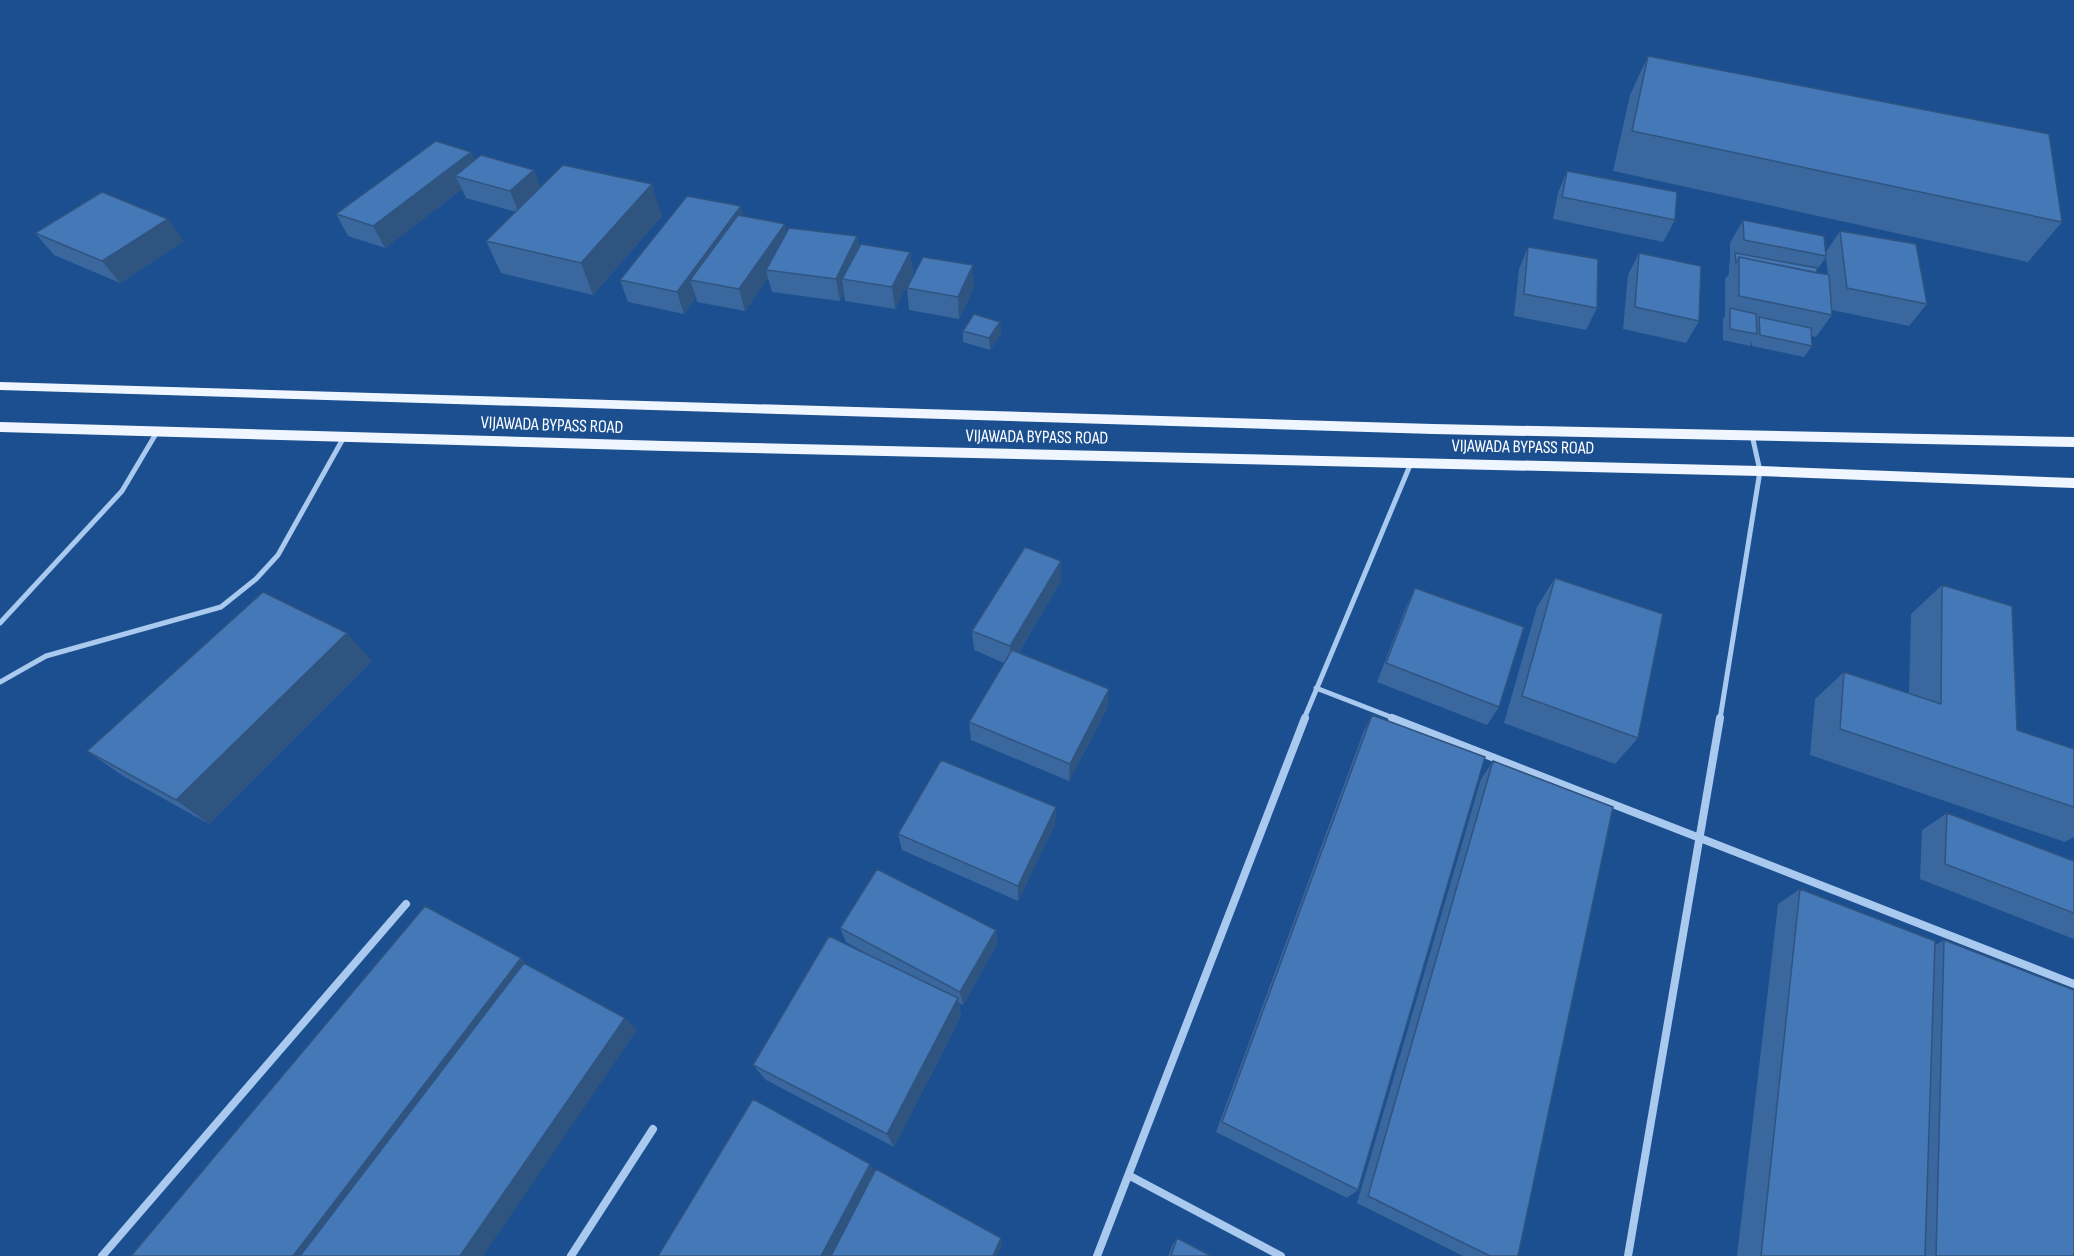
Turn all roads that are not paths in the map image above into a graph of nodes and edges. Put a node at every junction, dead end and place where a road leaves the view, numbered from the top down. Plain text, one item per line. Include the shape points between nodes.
1 (0, 386) edge
2 (0, 427) edge
3 (158, 432) junction
4 (1752, 435) junction
5 (345, 437) junction
6 (2074, 442) edge
7 (1411, 463) junction
8 (1760, 471) junction
9 (2074, 483) edge
10 (0, 623) edge
11 (0, 682) edge
12 (1316, 688) junction
13 (1701, 838) junction
14 (406, 904) dead end
15 (2074, 984) edge
16 (653, 1129) dead end
17 (1130, 1176) junction
18 (102, 1256) edge
19 (571, 1256) edge
20 (1097, 1256) edge
21 (1281, 1256) edge
22 (1628, 1256) edge

1 - 4 main road, VIJAWADA BYPASS ROAD
2 - 3 main road, VIJAWADA BYPASS ROAD
3 - 5 main road, VIJAWADA BYPASS ROAD
3 - 10 street via 122,491
4 - 6 main road, VIJAWADA BYPASS ROAD
4 - 8 street
5 - 7 main road, VIJAWADA BYPASS ROAD
5 - 11 street via 278,555 221,607 46,656
7 - 8 main road, VIJAWADA BYPASS ROAD
7 - 12 street
8 - 9 main road, VIJAWADA BYPASS ROAD
8 - 13 street
12 - 13 street
12 - 17 street
13 - 15 street
13 - 22 street
14 - 18 street
16 - 19 street
17 - 20 street
17 - 21 street

